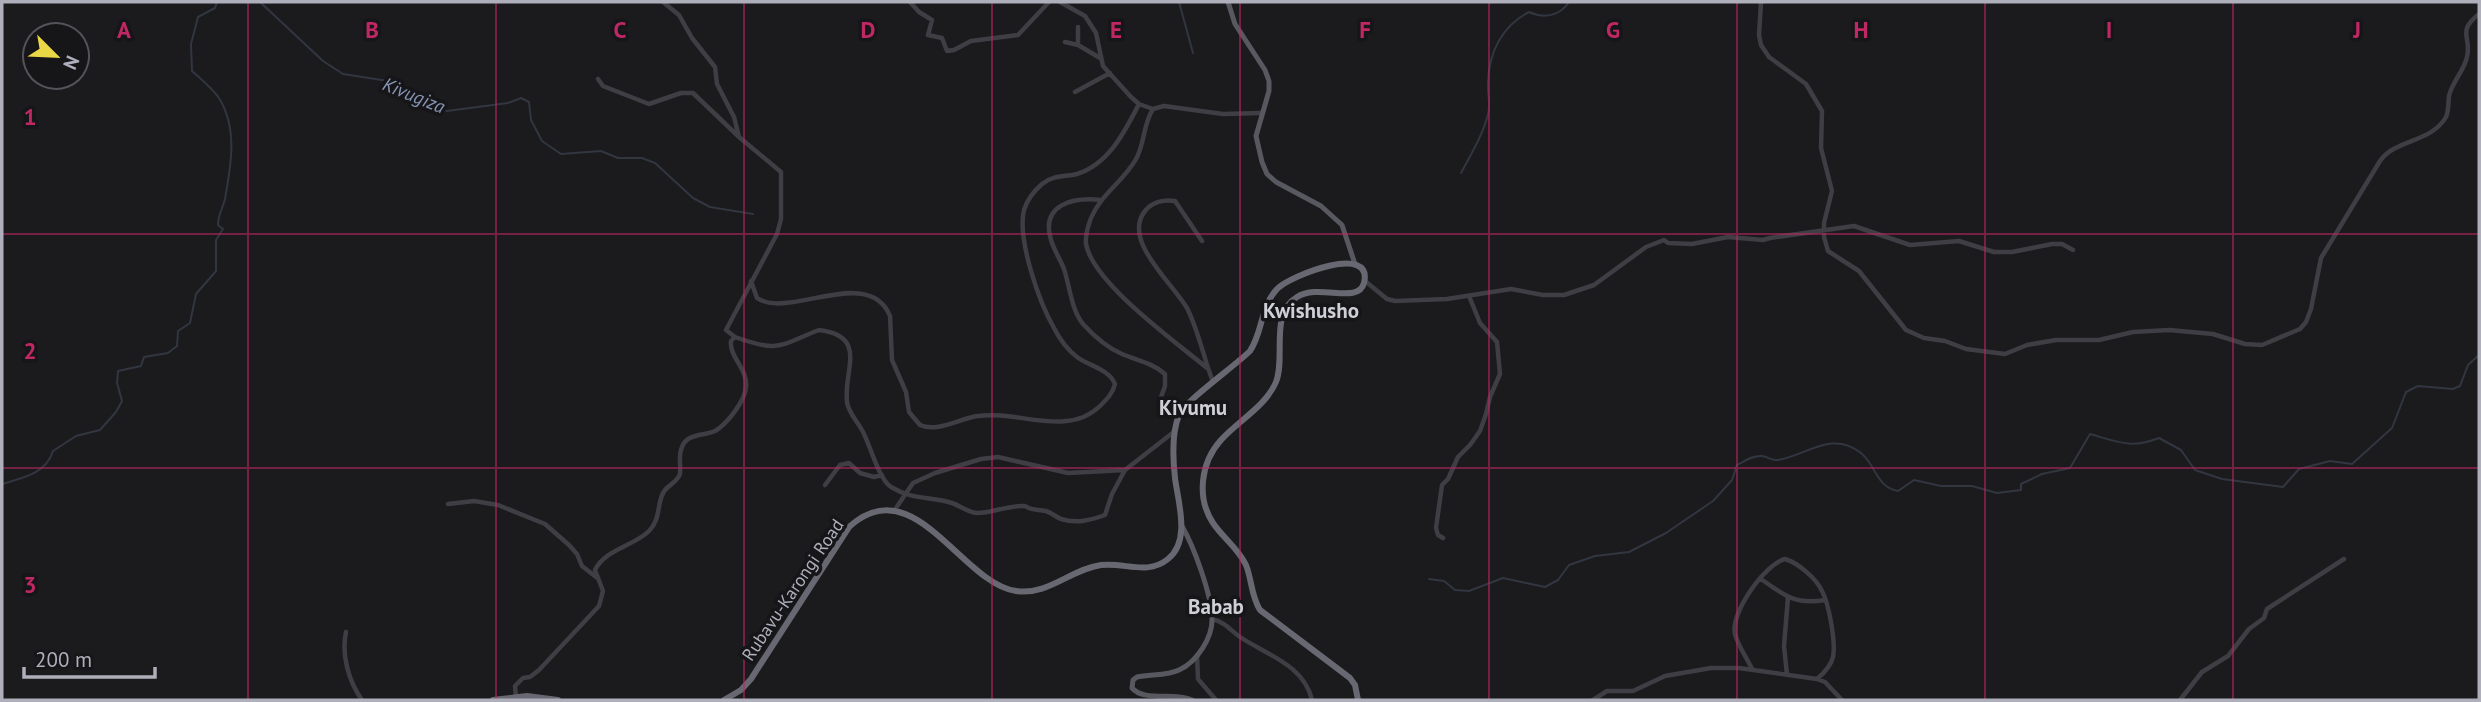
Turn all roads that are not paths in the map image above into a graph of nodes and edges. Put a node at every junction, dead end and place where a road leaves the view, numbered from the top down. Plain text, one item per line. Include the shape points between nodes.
1 (663, 2) edge
2 (911, 2) edge
3 (1049, 2) edge
4 (1060, 2) edge
5 (1228, 2) edge
6 (1761, 2) edge
7 (2479, 14) edge
8 (1078, 27) dead end
9 (1065, 42) dead end
10 (1078, 45) junction
11 (1101, 58) junction
12 (1110, 73) junction
13 (598, 79) dead end
14 (1075, 92) dead end
15 (1139, 104) junction
16 (1153, 109) junction
17 (1261, 113) junction
18 (739, 137) junction
19 (1101, 200) junction
20 (1825, 232) junction
21 (1202, 241) dead end
22 (2073, 250) dead end
23 (1355, 264) junction
24 (1364, 280) junction
25 (751, 281) junction
26 (1469, 296) junction
27 (735, 337) junction
28 (1207, 368) junction
29 (1213, 383) junction
30 (1179, 415) junction
31 (1176, 430) junction
32 (1125, 470) junction
33 (882, 475) junction
34 (825, 485) dead end
35 (905, 493) junction
36 (448, 504) dead end
37 (894, 511) junction
38 (1181, 523) junction
39 (1443, 538) dead end
40 (2344, 559) dead end
41 (597, 577) junction
42 (1761, 579) junction
43 (1788, 597) junction
44 (1825, 600) junction
45 (1212, 619) junction
46 (346, 632) dead end
47 (1198, 653) junction
48 (1752, 669) junction
49 (1787, 675) junction
50 (1817, 679) junction
51 (516, 697) junction
52 (362, 700) edge
53 (493, 700) edge
54 (558, 700) edge
55 (724, 700) edge
56 (1192, 700) edge
57 (1216, 700) edge
58 (1312, 700) edge
59 (1358, 700) edge
60 (1592, 700) edge
61 (1842, 700) edge
62 (2180, 700) edge

1 - 18 street via 679,15 715,67 717,85
2 - 3 street via 932,20 928,35 942,38 947,51 971,41 1018,35
4 - 11 street via 1092,24
5 - 17 main road via 1235,24 1269,81
6 - 20 street via 1761,45 1769,57 1806,83 1822,111 1821,148 1832,191
7 - 20 street via 2465,33 2468,57 2450,92 2446,117 2424,137 2383,156 2321,258 2306,322 2267,343 2245,344 2213,334 2169,330 2044,342 2005,354 1966,349 1905,329 1858,271 1828,251
8 - 10 street
9 - 10 street
10 - 11 street
11 - 12 street
12 - 14 street
12 - 15 street
13 - 18 street via 603,86 649,104 694,93
15 - 16 street
15 - 25 street via 1109,154 1079,173 1043,183 1025,209 1029,265 1054,329 1077,357 1110,376 1115,384 1102,404 1084,416 1044,421 979,415 926,428 909,412 892,360 890,316 875,299 861,294 827,295 771,304 757,298
16 - 17 street
16 - 19 street via 1137,158
17 - 23 main road via 1256,136 1267,174 1321,206 1342,225
18 - 25 street via 779,169 783,180 777,234
19 - 28 street via 1086,236 1097,269
19 - 30 street via 1066,201 1049,222 1071,298 1082,323 1101,340 1165,374 1160,400
20 - 22 street via 1861,227 1910,245 1958,241 1994,252 2052,244
20 - 26 street via 1763,240 1728,237 1692,244 1664,240 1646,247 1594,285 1564,295 1511,289
21 - 28 street via 1175,201 1154,204 1141,217 1146,252 1188,311
23 - 24 highway via 1363,271
23 - 29 highway via 1310,270 1282,284 1266,304 1250,351
24 - 26 street via 1391,301
24 - 59 highway via 1355,294 1315,290 1292,300 1282,320 1275,385 1215,448 1206,466 1203,489 1210,517 1246,566 1260,610 1350,678
25 - 27 street via 726,326 726,332
26 - 39 street via 1480,323 1497,342 1500,374 1476,438 1442,485 1436,528
27 - 33 street via 779,347 819,330 842,338 852,359 848,407
27 - 41 street via 730,349 747,386 741,401 713,432 683,444 681,474 664,491 656,522 640,539 598,564
28 - 29 street
29 - 30 highway
30 - 31 highway
31 - 32 street
31 - 38 highway via 1175,480
32 - 35 street via 1068,473 990,457 935,473 913,483
32 - 35 street via 1105,515 1073,522 1019,506 970,512 949,502
33 - 34 street via 860,473 849,463 840,465
33 - 35 street via 890,486
35 - 37 street
36 - 41 street via 474,501 498,505 545,524
37 - 38 highway via 920,522 994,582 1017,591 1044,589 1102,565 1158,565 1175,552
37 - 55 highway, Rubavu-Karongi Road via 870,514 849,527 751,679
38 - 45 main road via 1191,541
40 - 62 street via 2267,609 2228,656 2194,680
41 - 51 street via 603,591 599,606 538,670 515,686
42 - 43 street
42 - 44 street via 1778,561 1789,560 1815,581
42 - 48 street via 1742,602 1734,633
43 - 44 street via 1806,603
43 - 49 street
44 - 50 street via 1833,656
45 - 47 main road via 1206,644
45 - 58 street via 1282,660 1302,679
46 - 52 street via 346,664
47 - 56 main road via 1181,670 1137,677 1132,685 1142,696
47 - 57 street via 1198,679
48 - 49 street
48 - 60 street via 1711,668 1673,674 1638,689 1607,691
49 - 50 street
50 - 61 street
51 - 53 highway
51 - 54 highway

